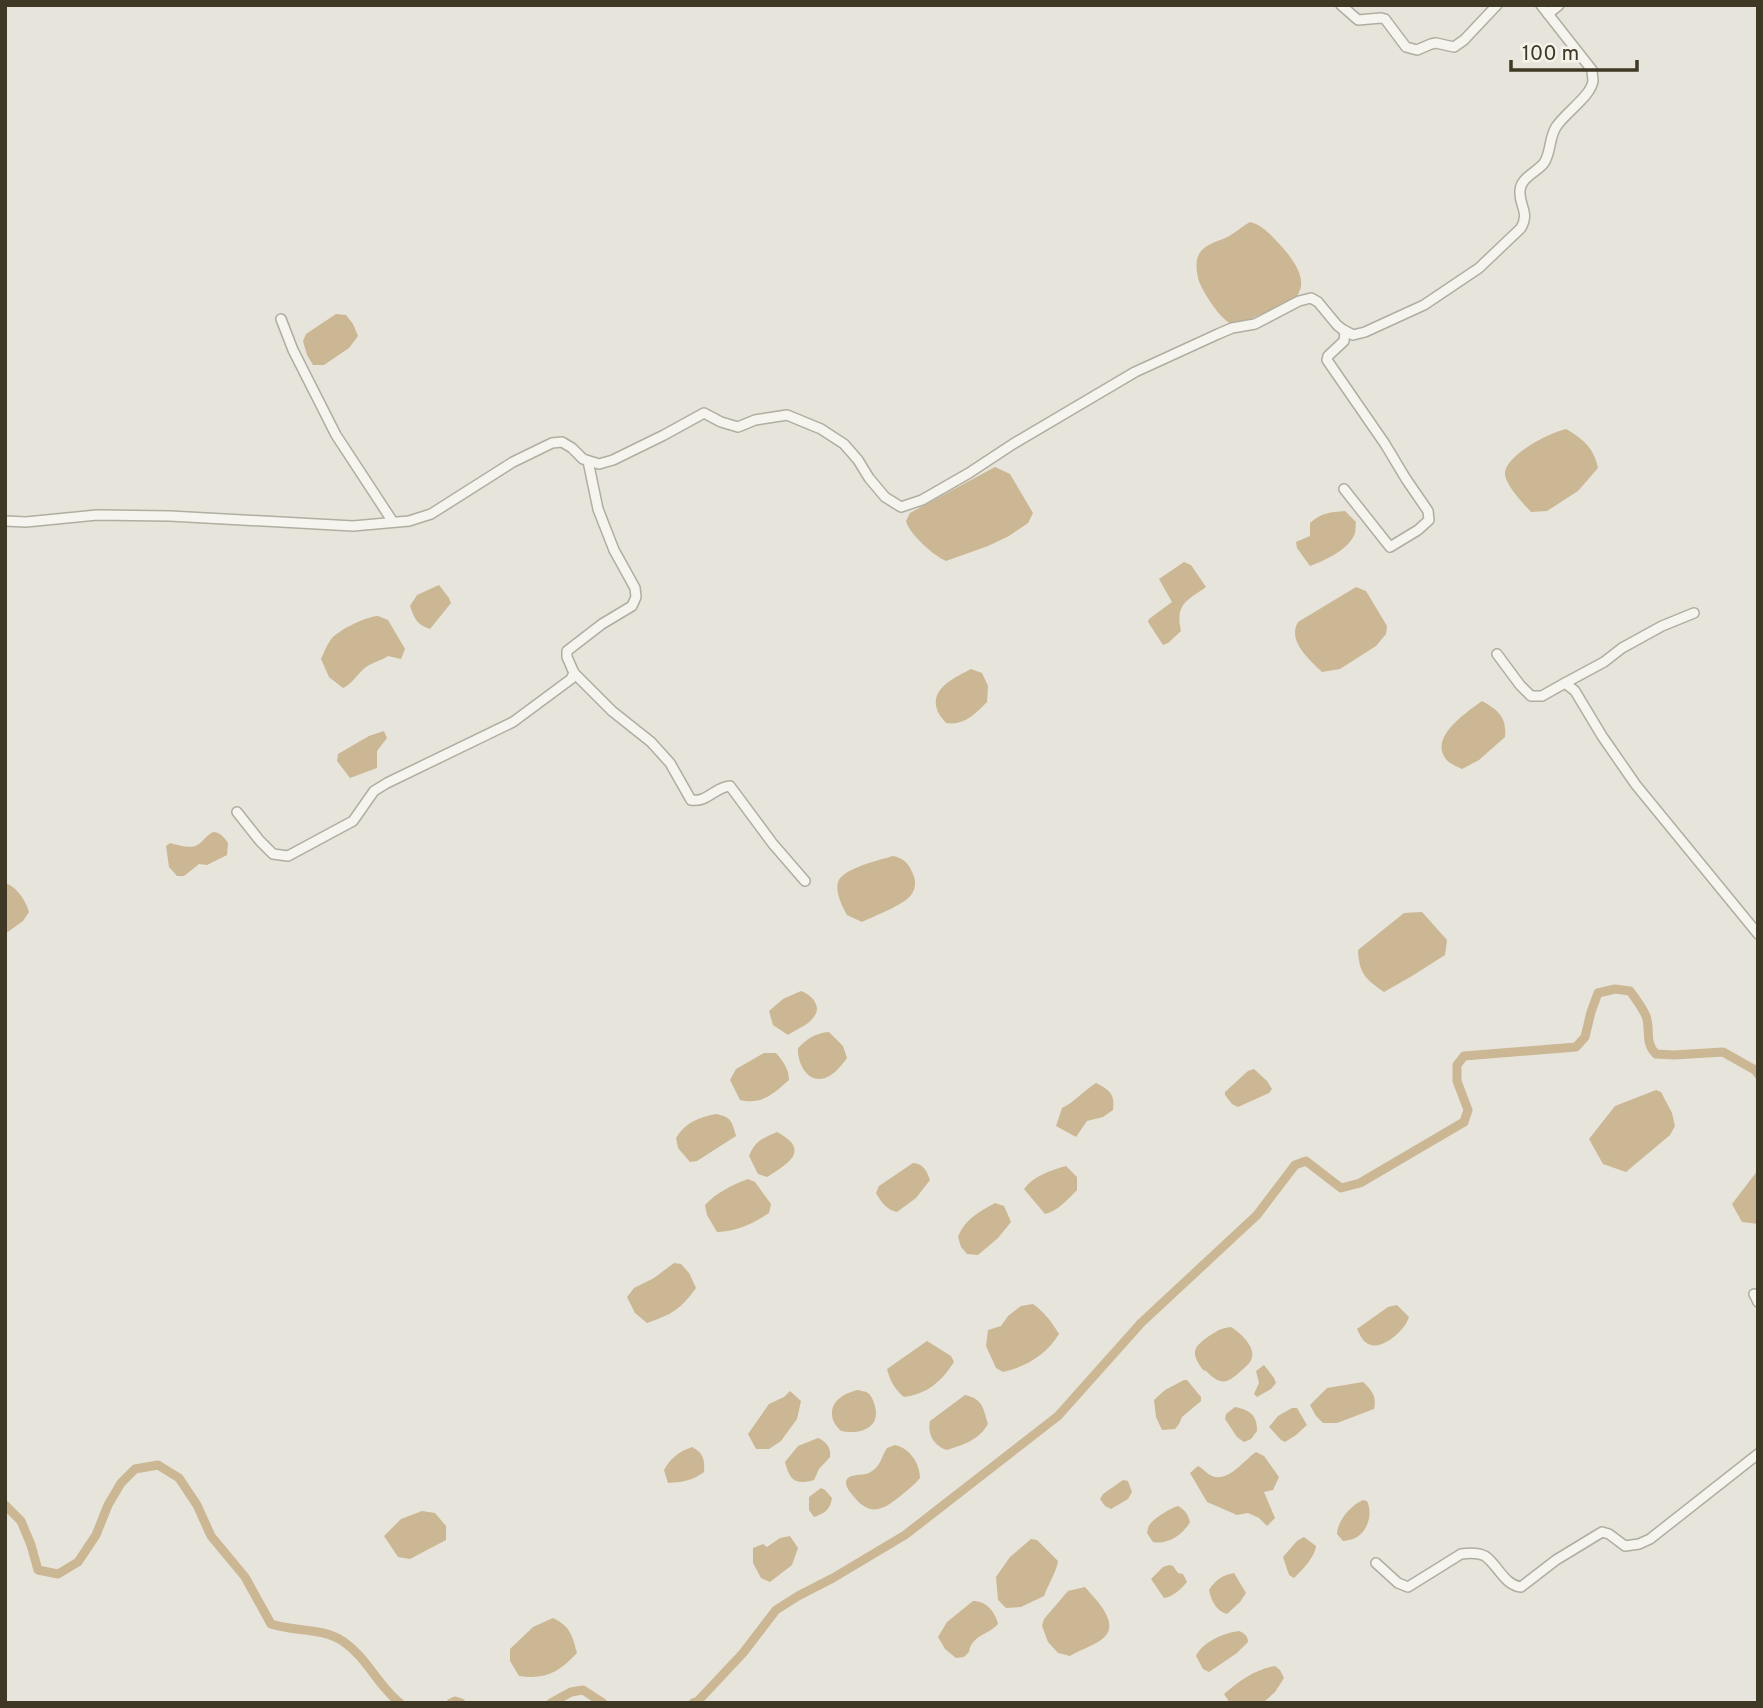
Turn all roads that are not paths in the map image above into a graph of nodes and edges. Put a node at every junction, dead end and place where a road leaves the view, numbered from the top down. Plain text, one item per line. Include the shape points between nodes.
1 (1341, 5) edge
2 (1497, 5) edge
3 (1541, 5) edge
4 (1559, 5) edge
5 (1548, 14) junction
6 (281, 318) dead end
7 (1345, 331) junction
8 (587, 461) junction
9 (1344, 489) dead end
10 (5, 522) edge
11 (393, 522) junction
12 (1694, 613) dead end
13 (1497, 654) dead end
14 (573, 673) junction
15 (1565, 683) junction
16 (237, 812) dead end
17 (805, 881) dead end
18 (1758, 934) edge
19 (1758, 1454) edge
20 (1376, 1563) dead end

1 - 2 street via 1359,20 1385,19 1406,47 1417,50 1431,44 1454,47
3 - 5 street
4 - 5 street
5 - 7 street via 1591,70 1593,82 1559,122 1544,163 1522,184 1525,219 1521,228 1479,268 1424,305 1366,332 1353,335
6 - 11 street via 336,435
7 - 8 street via 1311,298 1255,324 1233,328 1135,372 969,474 901,507 885,497 844,444 787,415 738,427 704,413 613,460
7 - 9 street via 1344,341 1327,360 1428,511 1429,520 1390,547
8 - 11 street via 562,442 552,443 431,514
8 - 14 street via 598,509 636,597 632,606 567,650
10 - 11 street via 97,515 353,526
12 - 15 street via 1642,637
13 - 15 street via 1531,696 1542,696
14 - 16 street via 572,679 513,722 387,783 374,791 354,821 288,856 273,854
14 - 17 street via 651,742 670,763 691,800 698,802 730,786
15 - 18 street via 1575,691 1636,785
19 - 20 street via 1650,1539 1625,1546 1602,1532 1521,1587 1513,1586 1484,1555 1461,1554 1408,1587

